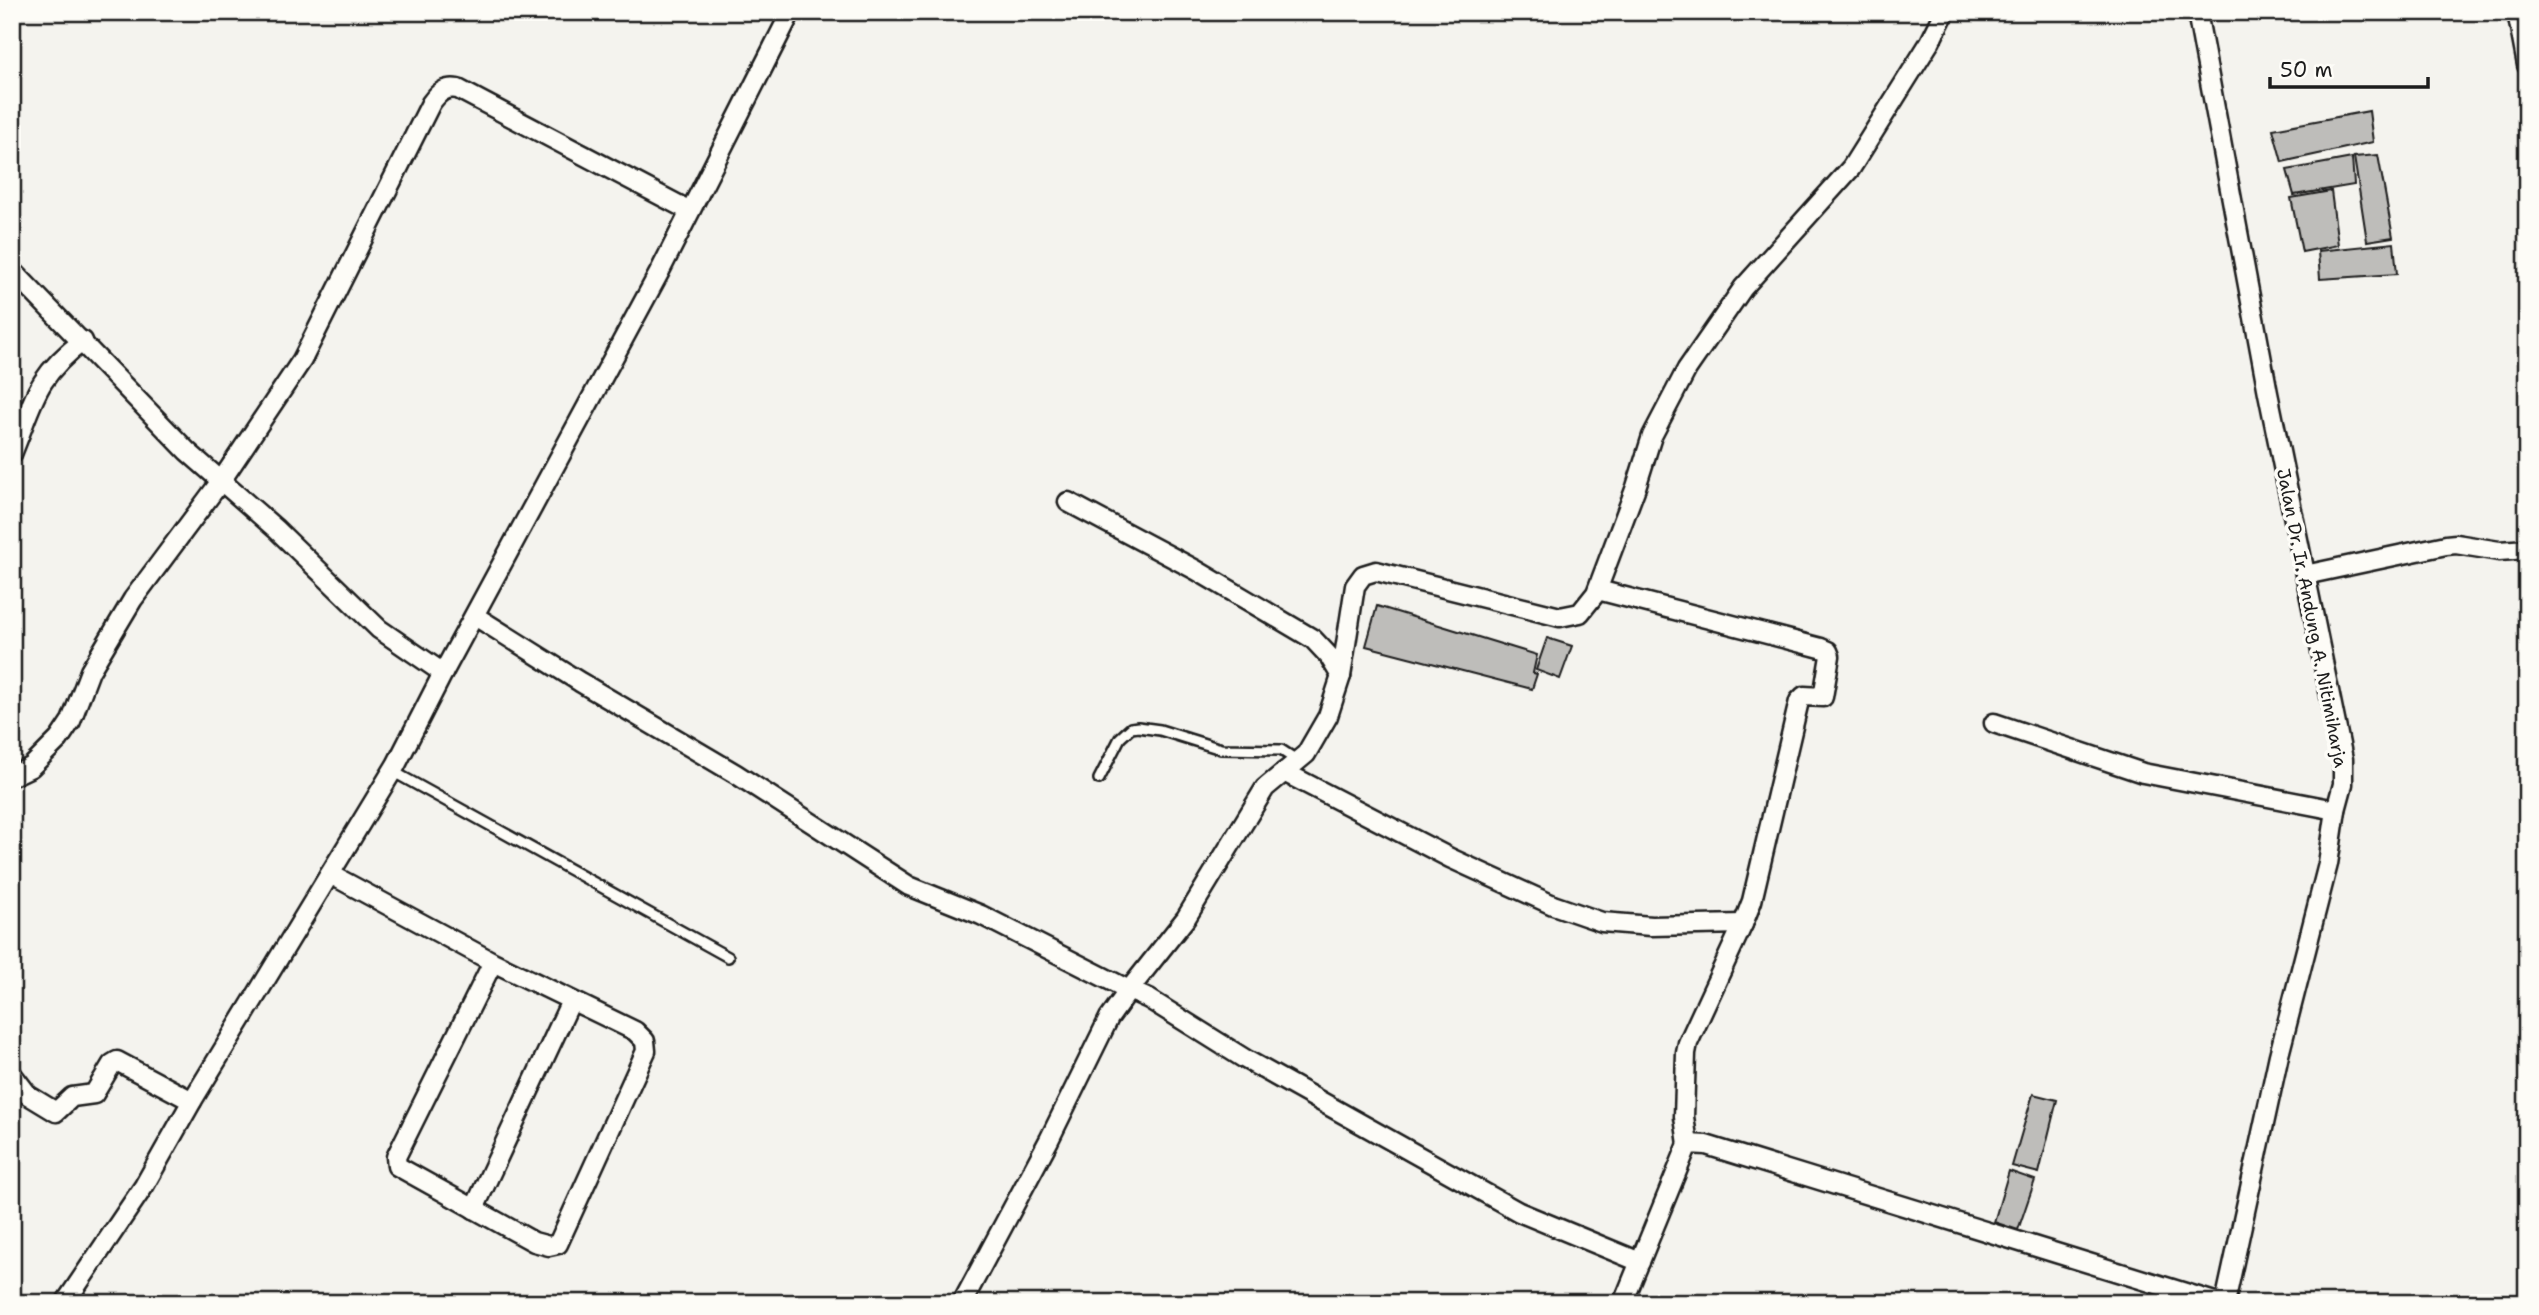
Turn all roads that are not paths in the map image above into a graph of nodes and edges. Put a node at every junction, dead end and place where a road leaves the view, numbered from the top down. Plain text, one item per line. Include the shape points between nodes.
1 (791, 12) edge
2 (1945, 12) edge
3 (2197, 12) edge
4 (2516, 12) edge
5 (2527, 65) edge
6 (690, 211) junction
7 (12, 270) edge
8 (83, 341) junction
9 (12, 454) edge
10 (221, 481) junction
11 (1068, 502) dead end
12 (2527, 549) edge
13 (2305, 575) junction
14 (1598, 590) junction
15 (475, 616) junction
16 (443, 673) junction
17 (1341, 676) junction
18 (1994, 723) dead end
19 (1291, 767) junction
20 (392, 771) junction
21 (12, 776) edge
22 (1099, 779) dead end
23 (2336, 810) junction
24 (330, 874) junction
25 (1743, 924) junction
26 (728, 957) dead end
27 (493, 962) junction
28 (1129, 990) junction
29 (571, 1001) junction
30 (12, 1074) edge
31 (192, 1101) junction
32 (1688, 1144) junction
33 (474, 1209) junction
34 (1640, 1262) junction
35 (65, 1303) edge
36 (962, 1303) edge
37 (1623, 1303) edge
38 (2218, 1303) edge
39 (2225, 1303) edge

1 - 6 street
2 - 14 street via 1851,168 1743,288 1687,369 1652,436
3 - 13 street, Jalan Dr. Ir. Andung A. Nitimiharja
4 - 5 street
6 - 10 street via 458,89 439,93 302,360
6 - 15 street
7 - 8 street
8 - 9 street via 41,383
8 - 10 street
10 - 16 street via 379,629
10 - 21 street via 107,640 59,739 31,767
11 - 17 street via 1196,569 1313,639
12 - 13 street via 2446,545
13 - 23 street, Jalan Dr. Ir. Andung A. Nitimiharja via 2343,759
14 - 17 street via 1580,613 1560,617 1376,571 1363,575 1355,586
14 - 25 street via 1828,650 1823,697 1804,696 1799,701
15 - 16 street
15 - 28 street via 736,774 909,886 981,915
16 - 20 street
17 - 19 street via 1328,716 1306,754
18 - 23 street via 2143,773
19 - 22 lane via 1281,750 1221,749 1138,727 1120,738
19 - 25 street via 1461,863 1553,905 1602,922
19 - 28 street via 1265,788 1186,918
20 - 24 street
20 - 26 lane
23 - 39 street, Jalan Dr. Ir. Andung A. Nitimiharja via 2329,864 2279,1055
24 - 27 street
24 - 31 street
25 - 32 street via 1688,1043 1684,1117
27 - 29 street
27 - 33 street via 396,1157 402,1170
28 - 34 street via 1519,1212
28 - 36 street via 1109,1018
29 - 33 street
29 - 33 street via 635,1031 645,1041 646,1051 564,1232 558,1244 549,1246
30 - 31 street via 28,1095 56,1112 72,1097 94,1094 117,1061
31 - 35 street via 144,1185
32 - 34 street
32 - 38 street via 1706,1145
34 - 37 street

